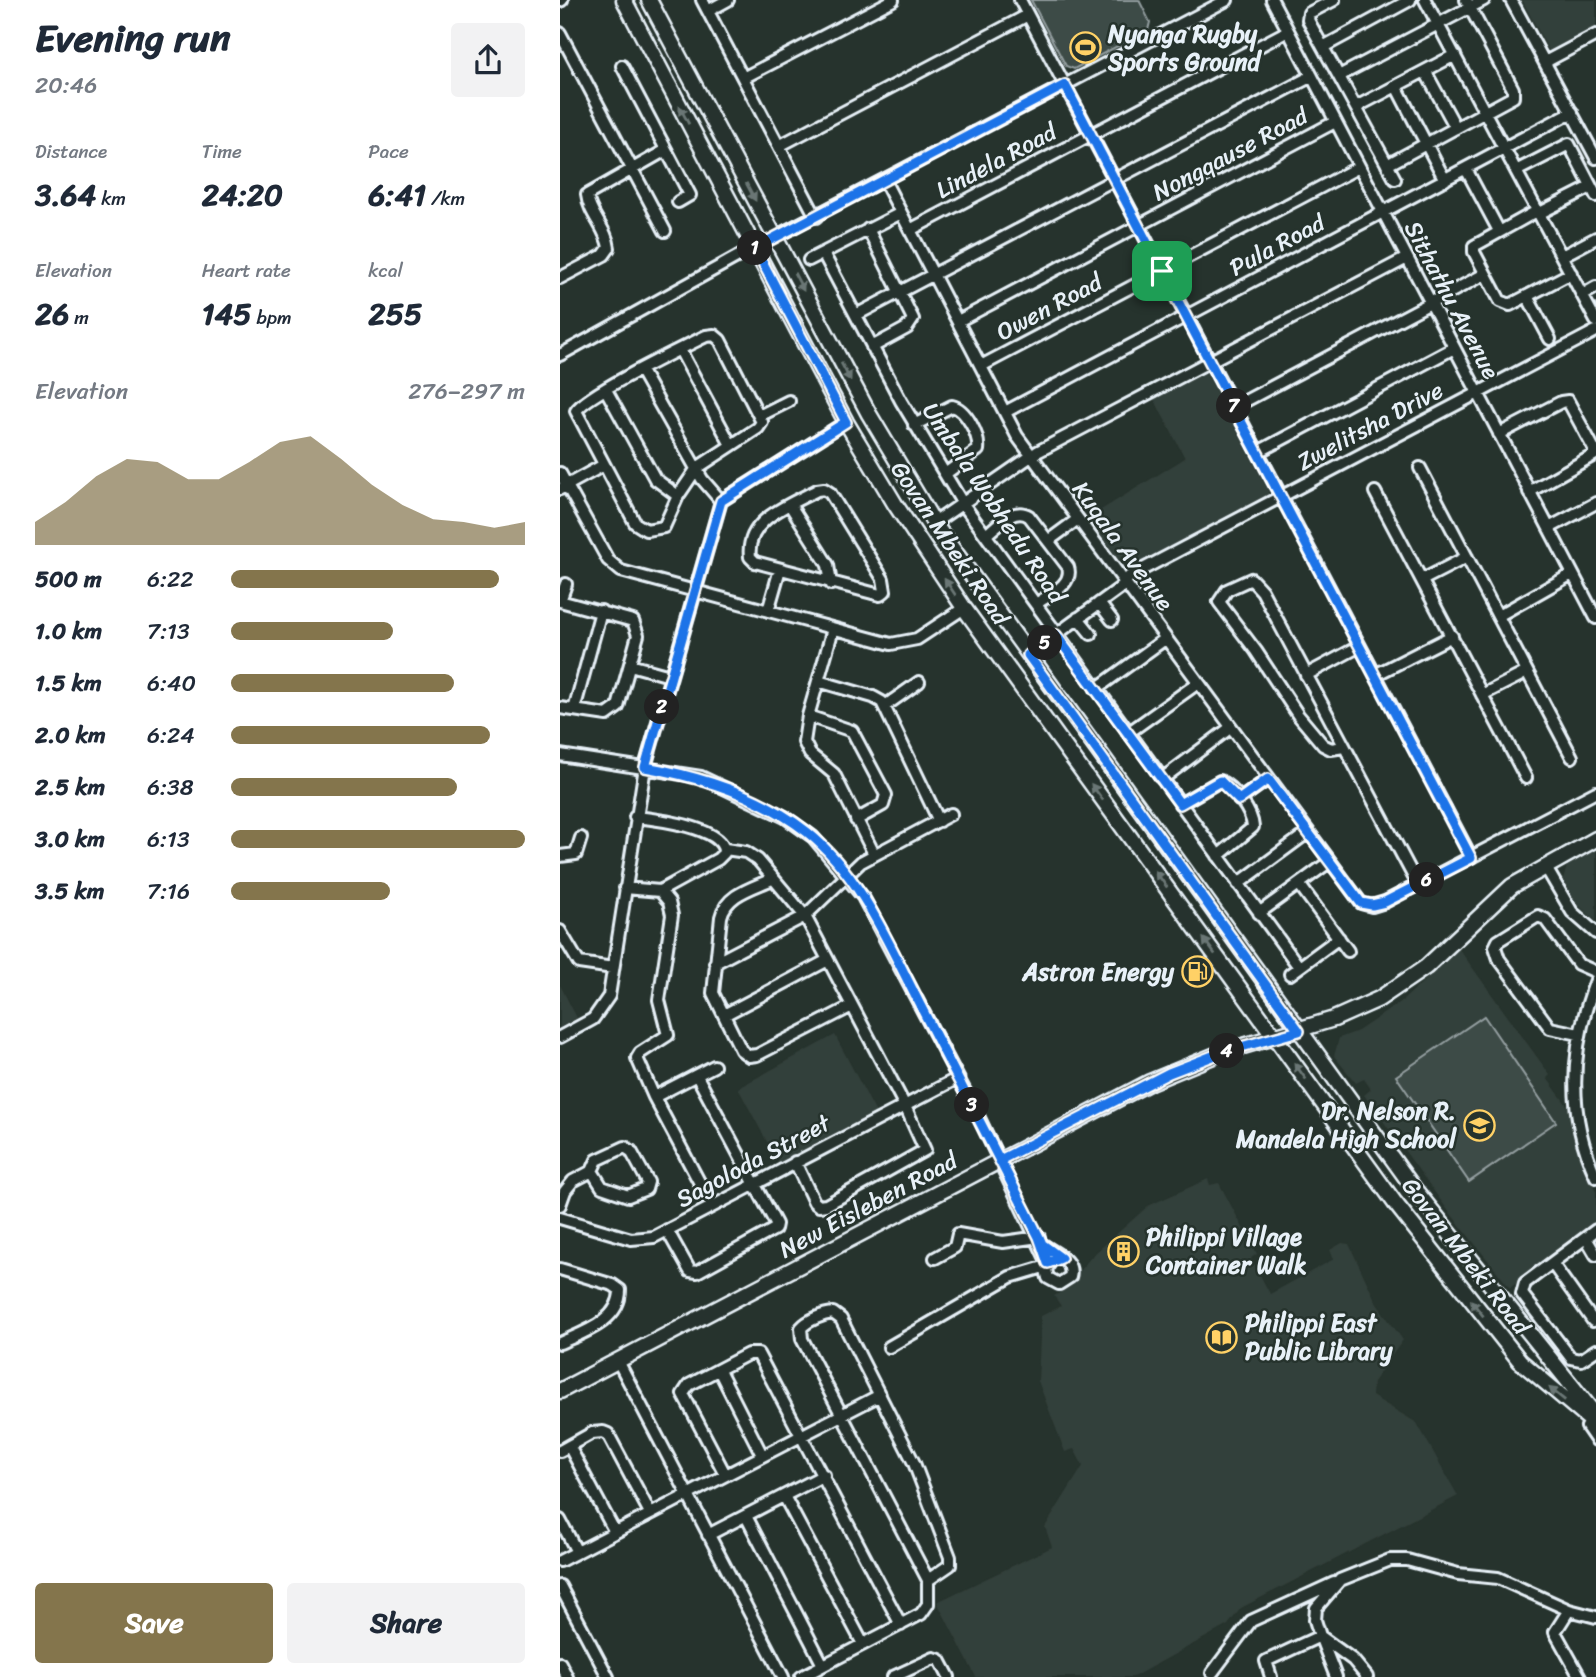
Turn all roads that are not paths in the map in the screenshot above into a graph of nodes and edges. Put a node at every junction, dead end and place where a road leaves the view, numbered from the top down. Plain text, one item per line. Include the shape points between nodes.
1 (624, 0) edge
2 (649, 0) edge
3 (702, 0) edge
4 (729, 0) edge
5 (893, 0) edge
6 (1020, 0) edge
7 (1227, 0) edge
8 (1272, 0) edge
9 (1334, 0) edge
10 (1410, 0) edge
11 (1425, 0) edge
12 (1484, 0) edge
13 (1511, 0) edge
14 (1468, 4) edge
15 (708, 11) junction
16 (1028, 15) junction
17 (1438, 24) junction
18 (1288, 31) junction
19 (560, 33) edge
20 (1596, 35) edge
21 (1322, 47) junction
22 (564, 51) edge
23 (1455, 55) junction
24 (1545, 62) junction
25 (622, 66) dead end
26 (1425, 71) junction
27 (1312, 76) junction
28 (1339, 76) junction
29 (743, 78) junction
30 (1065, 85) junction
31 (1396, 86) junction
32 (1356, 107) junction
33 (1572, 112) junction
34 (1486, 113) junction
35 (1335, 122) junction
36 (1596, 127) edge
37 (1456, 128) junction
38 (1583, 134) junction
39 (1091, 135) junction
40 (1426, 144) junction
41 (779, 146) junction
42 (1504, 148) junction
43 (666, 150) junction
44 (1596, 158) edge
45 (1387, 165) junction
46 (1359, 167) junction
47 (632, 168) junction
48 (1466, 169) junction
49 (1516, 171) junction
50 (1395, 179) dead end
51 (884, 180) junction
52 (1115, 180) junction
53 (1445, 180) junction
54 (1594, 191) edge
55 (678, 202) dead end
56 (1538, 212) junction
57 (901, 213) junction
58 (1383, 213) junction
59 (816, 217) junction
60 (1138, 225) junction
61 (868, 229) junction
62 (910, 230) junction
63 (665, 231) dead end
64 (1499, 231) junction
65 (775, 237) junction
66 (1596, 238) edge
67 (755, 248) junction
68 (823, 253) junction
69 (1562, 256) junction
70 (1407, 258) junction
71 (809, 260) dead end
72 (1162, 271) junction
73 (1571, 272) junction
74 (1485, 274) junction
75 (933, 275) junction
76 (560, 278) edge
77 (1596, 288) edge
78 (902, 292) junction
79 (1582, 295) junction
80 (1527, 296) junction
81 (1430, 303) junction
82 (856, 315) junction
83 (1186, 316) junction
84 (958, 321) junction
85 (1596, 321) edge
86 (1596, 331) edge
87 (1550, 339) dead end
88 (872, 347) junction
89 (1454, 348) junction
90 (680, 350) junction
91 (560, 355) edge
92 (1210, 361) junction
93 (981, 366) junction
94 (641, 371) junction
95 (606, 390) junction
96 (1477, 393) junction
97 (789, 401) dead end
98 (1234, 407) junction
99 (1005, 412) junction
100 (761, 415) junction
101 (846, 422) junction
102 (914, 425) junction
103 (1499, 434) junction
104 (731, 445) junction
105 (1258, 452) junction
106 (1032, 456) junction
107 (602, 466) junction
108 (697, 468) junction
109 (1420, 468) dead end
110 (560, 473) edge
111 (945, 474) junction
112 (563, 487) edge
113 (1375, 492) dead end
114 (1529, 492) junction
115 (678, 496) junction
116 (1282, 496) junction
117 (721, 501) junction
118 (1596, 503) edge
119 (964, 504) junction
120 (790, 505) junction
121 (1078, 519) junction
122 (934, 523) junction
123 (1549, 528) junction
124 (986, 535) junction
125 (1048, 541) junction
126 (1467, 557) junction
127 (780, 569) junction
128 (1573, 574) junction
129 (1422, 580) junction
130 (1124, 583) junction
131 (566, 584) dead end
132 (831, 584) junction
133 (694, 590) junction
134 (560, 601) edge
135 (1099, 603) junction
136 (1035, 604) junction
137 (964, 608) junction
138 (601, 611) junction
139 (768, 611) junction
140 (1498, 616) junction
141 (1078, 618) junction
142 (1596, 618) edge
143 (1112, 620) dead end
144 (833, 629) junction
145 (1091, 634) dead end
146 (1056, 635) junction
147 (1452, 636) junction
148 (1165, 639) junction
149 (1360, 646) junction
150 (1028, 655) junction
151 (630, 666) junction
152 (1527, 672) junction
153 (1306, 674) junction
154 (1375, 675) junction
155 (670, 676) junction
156 (818, 681) junction
157 (867, 681) dead end
158 (919, 682) dead end
159 (1198, 683) junction
160 (1096, 689) junction
161 (862, 693) junction
162 (1482, 695) junction
163 (885, 706) junction
164 (560, 708) edge
165 (574, 710) junction
166 (808, 716) junction
167 (1230, 728) junction
168 (1128, 733) junction
169 (1344, 747) junction
170 (560, 755) edge
171 (923, 756) dead end
172 (1572, 757) dead end
173 (911, 761) junction
174 (645, 767) junction
175 (1526, 778) dead end
176 (1162, 779) junction
177 (1268, 779) junction
178 (938, 785) dead end
179 (925, 791) junction
180 (1596, 792) edge
181 (1239, 800) junction
182 (1180, 804) junction
183 (951, 814) dead end
184 (635, 817) junction
185 (856, 820) junction
186 (939, 821) junction
187 (1307, 833) junction
188 (580, 838) dead end
189 (1596, 839) edge
190 (724, 849) junction
191 (874, 854) junction
192 (560, 856) edge
193 (1218, 856) junction
194 (1471, 858) junction
195 (1329, 862) junction
196 (1545, 866) junction
197 (846, 875) junction
198 (772, 878) junction
199 (1238, 884) junction
200 (1299, 884) junction
201 (1418, 885) junction
202 (625, 888) junction
203 (660, 891) junction
204 (1259, 912) junction
205 (805, 916) junction
206 (560, 931) edge
207 (1596, 933) edge
208 (1339, 938) junction
209 (1348, 950) dead end
210 (828, 960) junction
211 (715, 963) junction
212 (613, 968) junction
213 (1596, 972) edge
214 (1596, 980) edge
215 (852, 1006) junction
216 (1255, 1009) junction
217 (1584, 1011) junction
218 (1596, 1013) edge
219 (724, 1016) junction
220 (1334, 1019) junction
221 (1299, 1031) junction
222 (1579, 1034) junction
223 (560, 1037) edge
224 (1276, 1037) junction
225 (1223, 1052) junction
226 (1323, 1065) junction
227 (714, 1066) dead end
228 (697, 1076) junction
229 (958, 1078) junction
230 (654, 1097) junction
231 (905, 1106) junction
232 (1592, 1159) edge
233 (1000, 1160) junction
234 (795, 1163) junction
235 (592, 1171) junction
236 (1596, 1177) edge
237 (755, 1184) junction
238 (560, 1205) edge
239 (712, 1206) junction
240 (560, 1218) edge
241 (667, 1230) junction
242 (1596, 1230) edge
243 (1586, 1238) junction
244 (1040, 1240) junction
245 (1596, 1255) edge
246 (935, 1258) dead end
247 (1061, 1258) junction
248 (1552, 1263) junction
249 (1048, 1264) junction
250 (560, 1269) edge
251 (1593, 1321) dead end
252 (560, 1343) edge
253 (889, 1347) dead end
254 (1596, 1350) edge
255 (618, 1361) junction
256 (719, 1370) junction
257 (560, 1391) edge
258 (880, 1395) junction
259 (842, 1415) junction
260 (1594, 1421) edge
261 (802, 1434) junction
262 (1596, 1440) edge
263 (565, 1448) edge
264 (762, 1455) junction
265 (725, 1474) junction
266 (824, 1475) junction
267 (687, 1494) junction
268 (784, 1496) junction
269 (650, 1513) junction
270 (746, 1516) junction
271 (560, 1520) edge
272 (615, 1532) junction
273 (708, 1535) junction
274 (577, 1552) junction
275 (560, 1561) edge
276 (928, 1580) junction
277 (1340, 1580) junction
278 (560, 1586) edge
279 (1569, 1611) junction
280 (1596, 1617) edge
281 (901, 1625) junction
282 (1320, 1636) junction
283 (863, 1644) junction
284 (560, 1663) edge
285 (823, 1665) junction
286 (1212, 1673) dead end
287 (603, 1675) edge
288 (567, 1677) edge
289 (783, 1677) edge
290 (801, 1677) edge
291 (893, 1677) edge
292 (949, 1677) edge
293 (1271, 1677) edge
294 (1336, 1677) edge
295 (1367, 1677) edge
296 (1580, 1677) edge

67 -> 1 main road, Govan Mbeki Road
2 -> 65 main road, Govan Mbeki Road
3 - 15 street
4 - 15 street
5 - 29 street
6 - 16 street
7 - 30 street
8 - 18 street, Sithathu Avenue
9 - 21 street via 1308,15
10 - 21 street
11 - 17 street
12 - 14 street
13 - 24 street
14 - 17 street
14 - 34 street via 1514,93
15 - 29 street
16 - 30 street
16 - 41 street
17 - 23 street
17 - 28 street
18 - 27 street, Sithathu Avenue
18 - 39 street, Lindela Road
19 - 22 street
20 - 24 street
21 - 28 street
22 - 47 street
23 - 26 street
23 - 34 street
24 - 33 street
25 - 43 street
26 - 31 street
26 - 37 street
27 - 35 street, Sithathu Avenue
27 - 52 street
28 - 32 street
29 - 41 street
30 - 39 street
30 - 51 street
31 - 32 street
31 - 40 street
32 - 45 street
33 - 38 street
33 - 42 street, Pula Road
34 - 37 street
34 - 42 street
35 - 46 street, Sithathu Avenue
35 - 60 street, Nongqause Road
36 - 38 street
37 - 40 street
38 - 44 street
39 - 52 street
39 - 62 street, Lindela Road
40 - 45 street
40 - 53 street
41 - 59 street
42 - 48 street, Pula Road
42 - 49 street
43 - 47 street
43 - 55 street via 690,195
45 - 50 street
46 - 58 street, Sithathu Avenue
46 - 72 street, Owen Road
47 - 63 street
47 - 76 street via 587,195 609,248
48 - 53 street, Pula Road
48 - 64 street
49 - 54 street via 1569,144
49 - 56 street
51 - 57 street, Kuqala Avenue
51 - 59 street
52 - 60 street
52 - 75 street
53 - 58 street, Pula Road
54 - 56 street
56 - 64 street
56 - 69 street
57 - 61 street
57 - 62 street, Kuqala Avenue
58 - 70 street, Sithathu Avenue
58 - 83 street, Pula Road
59 - 65 street
60 - 72 street
60 - 84 street, Nongqause Road
61 - 68 street
61 - 78 street
62 - 75 street, Kuqala Avenue
64 - 74 street via 1474,246
65 - 67 street
65 -> 122 main road, Govan Mbeki Road via 869,414
66 - 69 street
67 - 91 street
67 - 101 main road, Govan Mbeki Road
68 - 71 street
68 - 82 street, Umbala Wobhedu Road
69 - 73 street
70 - 81 street, Sithathu Avenue
70 - 92 street
72 - 83 street
72 - 93 street, Owen Road
73 - 79 street
73 - 80 street
74 - 80 street via 1504,305
74 - 81 street
75 - 78 street
75 - 84 street, Kuqala Avenue
77 - 79 street
78 - 82 street
78 - 88 street via 912,314 911,324
79 - 85 street
80 - 87 street
81 - 89 street, Sithathu Avenue
81 - 98 street
82 - 88 street, Umbala Wobhedu Road
83 - 92 street
83 - 99 street, Pula Road
84 - 93 street, Kuqala Avenue
86 - 96 street, Zwelitsha Drive
88 - 102 street, Umbala Wobhedu Road
89 - 96 street, Sithathu Avenue
89 - 105 street
90 - 94 street
90 - 100 street via 706,336 718,337
90 - 104 street
92 - 98 street
92 - 106 street
93 - 99 street, Kuqala Avenue
94 - 95 street
94 - 108 street
95 - 107 street via 581,404 576,414
95 - 115 street via 655,479
96 - 103 street, Sithathu Avenue
96 - 116 street, Zwelitsha Drive
97 - 100 street
98 - 105 street
99 - 106 street, Kuqala Avenue
100 - 104 street via 758,428
101 - 117 street
137 -> 101 main road, Govan Mbeki Road
102 - 111 street, Umbala Wobhedu Road
102 - 111 street via 951,406 963,412 978,450
103 - 114 street, Sithathu Avenue
103 - 114 street via 1561,402 1568,401 1573,408 1594,455
104 - 108 street
105 - 116 street
106 - 119 street
106 - 121 street, Kuqala Avenue
107 - 112 street
107 - 115 street via 635,523 646,530 664,527
108 - 115 street
108 - 117 street
109 - 126 street
110 - 112 street
111 - 119 street, Umbala Wobhedu Road
112 - 133 street via 613,567
113 - 129 street
114 - 123 street, Sithathu Avenue
116 - 130 street, Zwelitsha Drive
116 - 149 street
117 - 133 street
118 - 123 street
119 - 122 street
119 - 124 street, Umbala Wobhedu Road
120 - 127 street via 754,530 749,550 755,562
120 - 132 street via 828,565
120 - 132 street via 817,490 830,493 885,585 883,593 876,596
121 - 125 street
121 - 130 street, Kuqala Avenue
122 - 150 main road, Govan Mbeki Road
123 - 128 street, Sithathu Avenue
124 - 125 street via 1023,512
124 - 136 street, Umbala Wobhedu Road
125 - 136 street via 1068,568 1069,579
126 - 129 street
126 - 140 street
127 - 132 street
127 - 139 street
128 - 140 street
128 - 142 street, Sithathu Avenue
129 - 147 street
130 - 135 street, Zwelitsha Drive
130 - 148 street, Kuqala Avenue
131 - 134 street
133 - 139 street
133 - 155 street
134 - 138 street
135 - 141 street, Zwelitsha Drive
135 - 143 street
136 - 146 street, Umbala Wobhedu Road
137 - 144 street via 917,639 901,643
216 -> 137 main road, Govan Mbeki Road
138 - 151 street via 636,626
138 - 165 street
139 - 144 street
140 - 152 street
141 - 145 street
141 - 146 street, Zwelitsha Drive
144 - 156 street
146 - 150 street, Zwelitsha Drive
146 - 160 street, Umbala Wobhedu Road
147 - 154 street
147 - 162 street
148 - 159 street, Kuqala Avenue
148 - 160 street
149 - 153 street
149 - 154 street
150 - 221 main road, Govan Mbeki Road
151 - 155 street
151 - 165 street via 614,713
152 - 162 street
152 - 172 street
153 - 169 street
153 - 169 street via 1251,579 1223,593 1219,603 1298,715 1323,745
154 - 194 street
155 - 174 street
156 - 161 street
156 - 166 street
157 - 161 street
158 - 163 street
159 - 167 street, Kuqala Avenue
159 - 168 street
160 - 168 street, Umbala Wobhedu Road
161 - 163 street
162 - 175 street
163 - 173 street
164 - 165 street
166 - 185 street via 805,747 834,774
166 - 185 street via 857,735 886,795 883,805
167 - 176 street
167 - 177 street, Kuqala Avenue
168 - 176 street, Umbala Wobhedu Road
169 - 201 street
170 - 174 street
171 - 173 street
173 - 179 street
174 - 184 street
174 - 197 street via 715,782 785,817 813,837
176 - 182 street, Umbala Wobhedu Road
177 - 181 street
177 - 187 street, Kuqala Avenue
178 - 179 street
179 - 186 street
180 - 194 street
181 - 182 street via 1220,781
181 - 193 street via 1253,827
182 - 193 street, Umbala Wobhedu Road
183 - 186 street
184 - 190 street via 684,824 720,841
184 - 202 street
185 - 191 street
186 - 191 street
187 - 195 street, Kuqala Avenue
187 - 199 street
188 - 192 street via 576,854
189 - 196 main road, New Eisleben Road
190 - 198 street via 751,855
190 - 203 street via 718,859
191 - 197 street
193 - 199 street, Umbala Wobhedu Road
194 - 201 street
195 - 200 street
195 - 201 street, Kuqala Avenue via 1361,903 1372,905
196 - 207 street via 1572,912
196 - 220 main road, New Eisleben Road via 1512,886 1412,978
197 - 205 street
197 - 229 street via 863,897
198 - 205 street
198 - 211 street via 727,903
199 - 204 street, Umbala Wobhedu Road
200 - 204 street
200 - 208 street
202 - 203 street
202 - 212 street
203 - 230 street via 672,915 659,1000 668,1035 638,1058
204 - 208 street, Umbala Wobhedu Road via 1294,971
205 - 210 street
205 - 211 street
206 - 212 street via 579,963
208 - 209 street
210 - 215 street
210 - 219 street
211 - 219 street via 713,993
212 - 223 street via 605,1007
213 - 222 street via 1578,964 1538,916 1496,944 1497,956 1548,1026
214 - 217 street
215 - 219 street via 753,1056 741,1050
215 - 231 street
216 - 224 main road, Govan Mbeki Road
216 - 225 main road via 1252,1034
217 - 218 street
217 - 222 street
220 - 221 main road, New Eisleben Road
220 - 226 main road via 1317,1037
221 - 224 main road, New Eisleben Road
221 - 226 main road, Govan Mbeki Road
222 - 232 street via 1574,1093 1580,1130
224 - 225 main road, New Eisleben Road
260 -> 224 main road, Govan Mbeki Road via 1520,1361 1395,1203
225 - 233 main road, New Eisleben Road via 1150,1082
226 - 260 main road, Govan Mbeki Road
227 - 228 street
228 - 230 street
228 - 237 street
229 - 231 street, Sagoloda Street
229 - 233 street
230 - 239 street
231 - 234 street, Sagoloda Street
231 - 234 street via 925,1150 826,1205 814,1202
232 - 236 street
233 - 244 street
233 - 255 main road, New Eisleben Road
234 - 237 street, Sagoloda Street
235 - 235 street via 597,1160 625,1147 648,1182 646,1189 628,1196 602,1187
235 - 238 street via 573,1181
237 - 239 street, Sagoloda Street
237 - 241 street via 775,1228 697,1272 691,1272
239 - 241 street, Sagoloda Street
240 - 241 street, Sagoloda Street via 639,1240
242 - 243 street
243 - 245 street
243 - 248 street
244 - 246 street via 1003,1242 958,1234 955,1247
244 - 247 street
244 - 249 street
247 - 249 street
247 - 249 street via 1071,1267 1065,1282 1051,1281 1046,1274
248 - 251 street
248 - 254 street via 1525,1283 1522,1297 1571,1358 1584,1360
249 - 253 street via 1010,1277
250 - 252 street via 620,1290 612,1316
255 - 257 main road, New Eisleben Road
255 - 267 street
256 - 261 street via 751,1353 761,1355
256 - 264 street
256 - 265 street via 689,1385 683,1394
258 - 259 street
258 - 259 street via 836,1314 804,1324 802,1339
258 - 276 street via 914,1463 950,1557 948,1567
259 - 261 street
259 - 276 street
260 - 262 street via 1587,1427
261 - 264 street
261 - 266 street
263 - 269 street via 592,1433 608,1434
263 - 272 street
264 - 265 street
265 - 267 street
266 - 268 street
266 - 281 street
267 - 269 street
267 - 273 street
268 - 270 street
268 - 283 street
269 - 272 street
270 - 273 street
270 - 285 street
271 - 274 street
272 - 274 street
273 - 289 street
274 - 275 street
276 - 281 street via 924,1611
277 - 279 street via 1373,1565 1407,1560 1449,1573 1497,1578
277 - 282 street via 1316,1608
277 - 286 street via 1251,1621
278 - 287 street
279 - 280 street
279 - 296 street via 1555,1632
281 - 283 street
282 - 293 street via 1266,1661
282 - 294 street
282 - 295 street via 1353,1660
283 - 285 street
284 - 288 street
285 - 290 street
291 - 292 street via 934,1658

